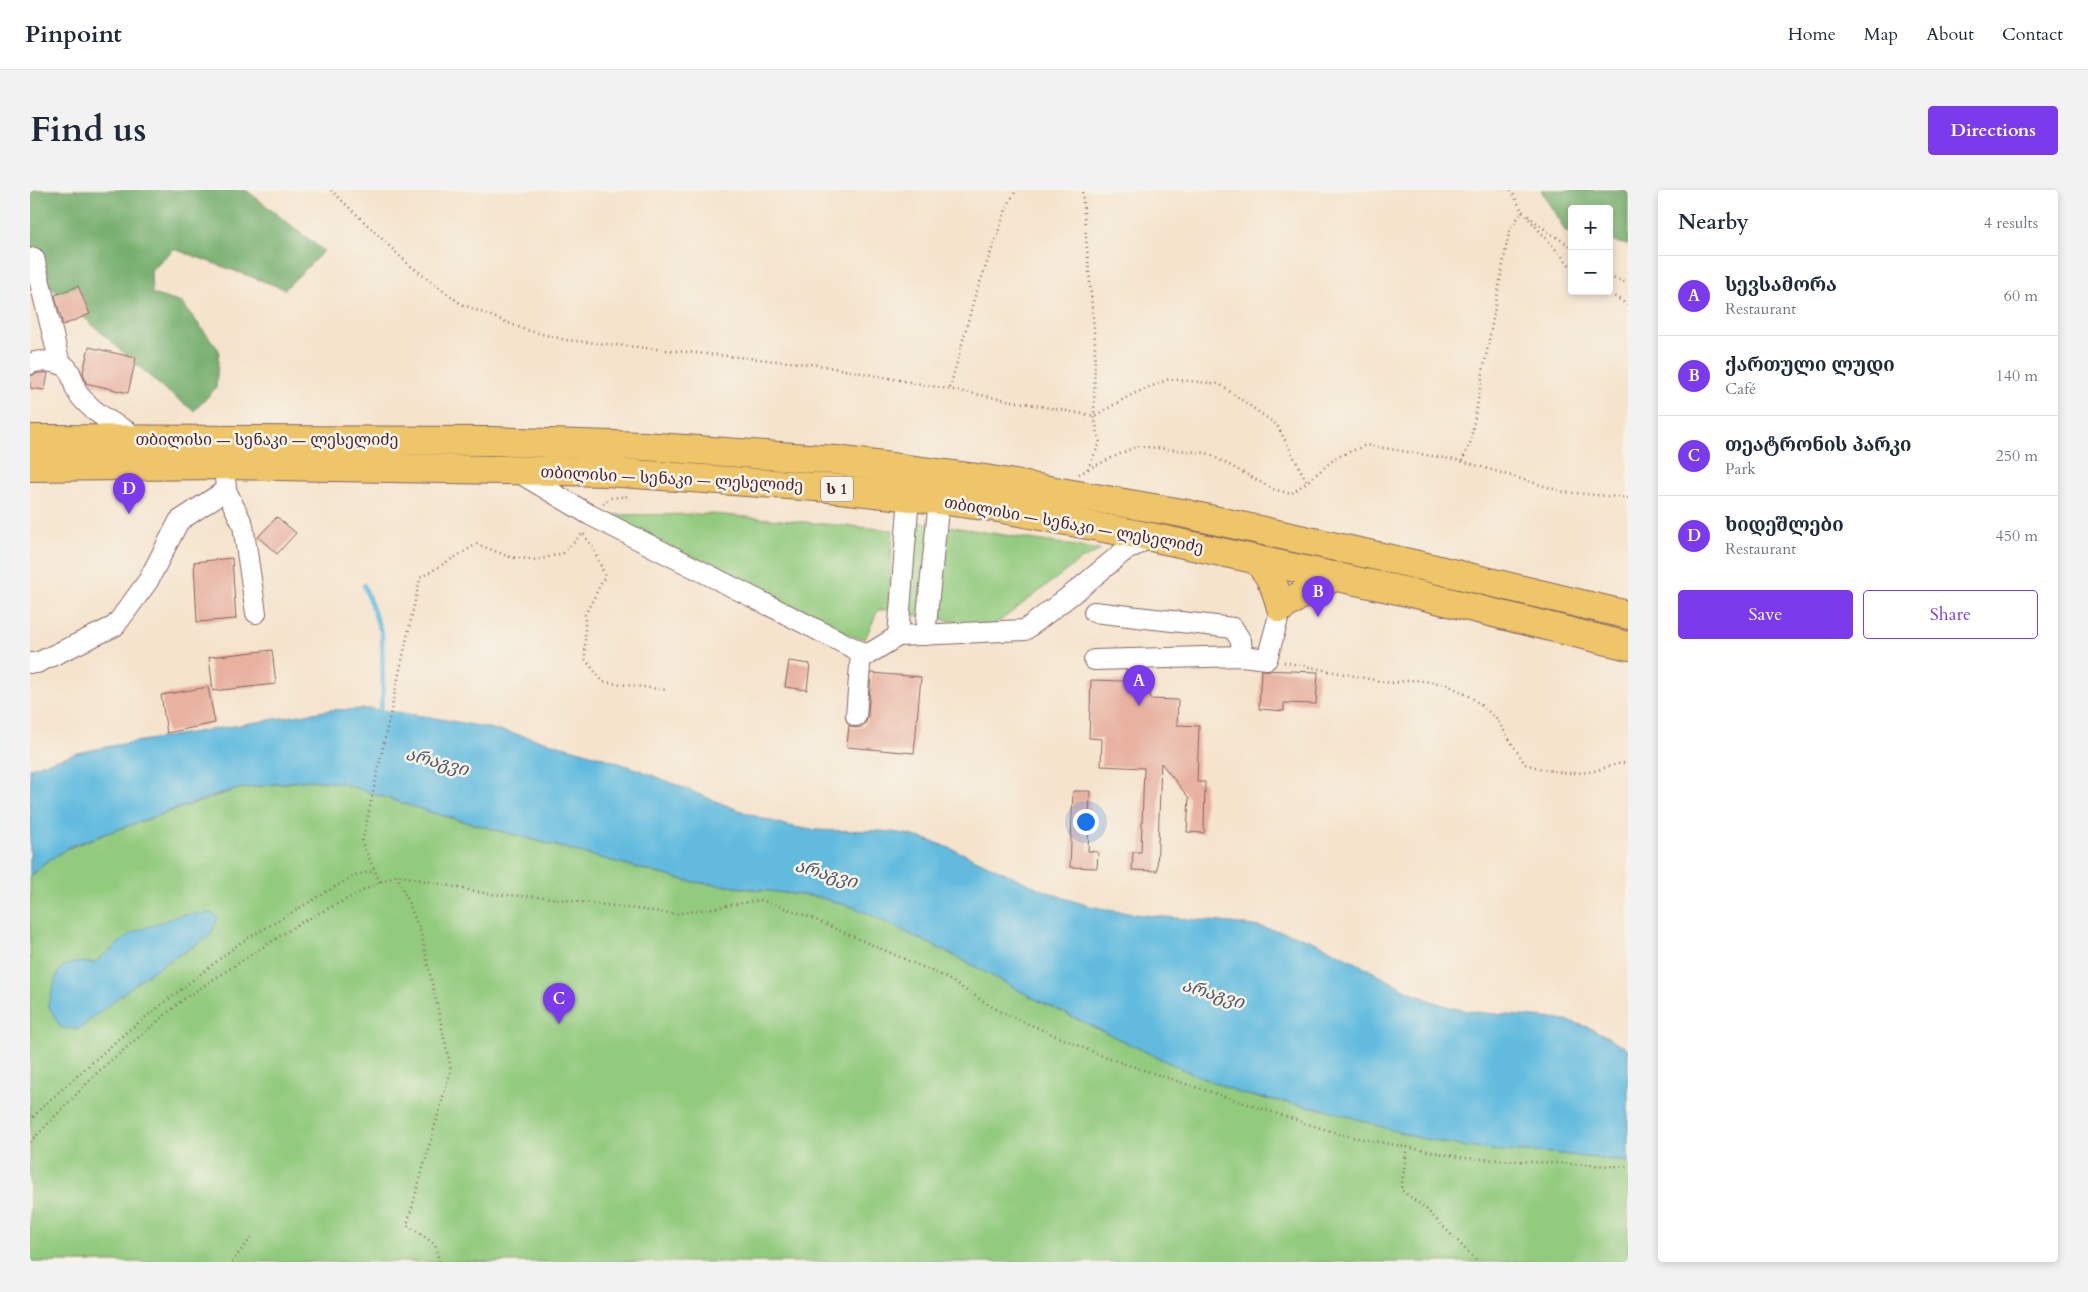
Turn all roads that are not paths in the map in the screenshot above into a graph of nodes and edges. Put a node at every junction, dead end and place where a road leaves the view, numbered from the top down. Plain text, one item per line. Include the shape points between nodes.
1 (34, 258) dead end
2 (30, 364) edge
3 (60, 364) junction
4 (30, 439) edge
5 (140, 439) junction
6 (30, 467) edge
7 (515, 471) junction
8 (225, 477) junction
9 (909, 496) junction
10 (939, 500) junction
11 (1151, 537) junction
12 (1255, 559) junction
13 (1336, 576) junction
14 (1281, 608) junction
15 (1094, 612) dead end
16 (256, 613) dead end
17 (1628, 615) edge
18 (925, 635) junction
19 (898, 636) junction
20 (1628, 646) edge
21 (864, 654) junction
22 (1242, 656) junction
23 (1094, 660) dead end
24 (30, 663) edge
25 (856, 716) dead end

1 - 3 lane
2 - 3 lane via 34,361
3 - 5 lane via 67,368 78,394 95,412
4 - 5 highway, თბილისი — სენაკი — ლესელიძე / ს 1
5 - 17 highway, თბილისი — სენაკი — ლესელიძე / ს 1 via 489,441 644,446 836,460 991,480 1182,513
6 - 8 highway, თბილისი — სენაკი — ლესელიძე / ს 1
7 - 8 highway, თბილისი — სენაკი — ლესელიძე / ს 1
7 - 9 highway, თბილისი — სენაკი — ლესელიძე / ს 1 via 607,472
7 - 21 lane via 590,516
8 - 16 lane via 243,525
8 - 24 lane via 179,521 148,581 116,626 37,663
9 - 10 highway, თბილისი — სენაკი — ლესელიძე / ს 1
9 - 19 lane
10 - 11 highway, თბილისი — სენაკი — ლესელიძე / ს 1
10 - 18 lane
11 - 12 highway, თბილისი — სენაკი — ლესელიძე / ს 1
11 - 18 lane via 1123,552 1025,630
12 - 13 highway, თბილისი — სენაკი — ლესელიძე / ს 1
12 - 14 highway via 1268,572
13 - 14 highway
13 - 20 highway, თბილისი — სენაკი — ლესელიძე / ს 1
14 - 22 lane via 1267,659
15 - 22 lane via 1233,628 1241,641
18 - 19 lane
19 - 21 lane
21 - 25 lane
22 - 23 lane

